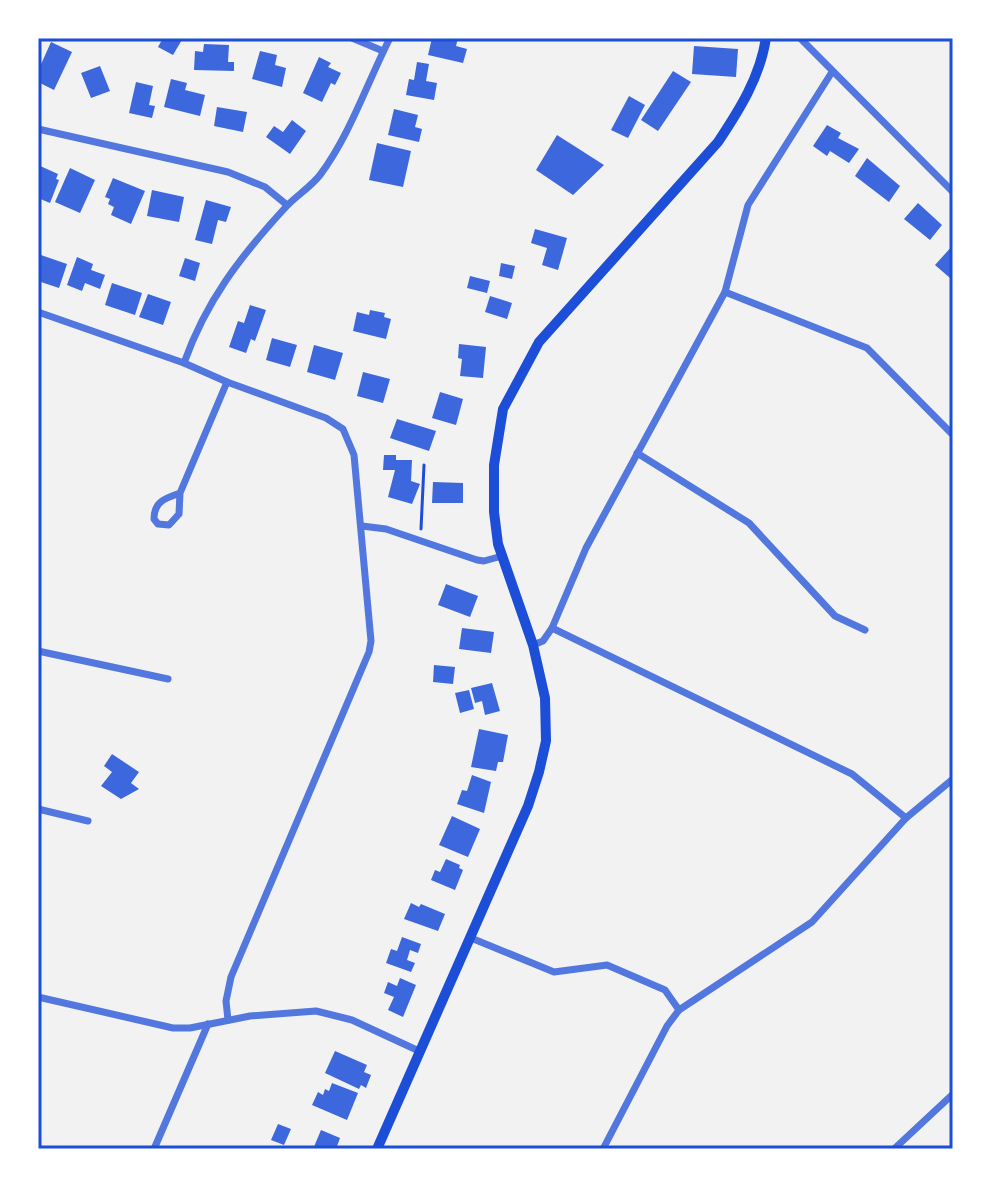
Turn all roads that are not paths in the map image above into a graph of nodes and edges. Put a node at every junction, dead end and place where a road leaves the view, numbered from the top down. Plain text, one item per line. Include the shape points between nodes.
1 (352, 38) edge
2 (390, 38) edge
3 (766, 38) edge
4 (800, 38) edge
5 (383, 51) junction
6 (832, 72) junction
7 (38, 129) edge
8 (953, 192) edge
9 (287, 205) junction
10 (725, 292) junction
11 (38, 312) edge
12 (184, 363) junction
13 (227, 382) junction
14 (953, 435) edge
15 (637, 453) junction
16 (180, 493) junction
17 (362, 526) junction
18 (502, 556) junction
19 (552, 628) junction
20 (865, 630) dead end
21 (533, 645) junction
22 (38, 651) edge
23 (168, 679) dead end
24 (953, 779) edge
25 (38, 809) edge
26 (906, 818) junction
27 (88, 821) dead end
28 (471, 938) junction
29 (38, 997) edge
30 (679, 1010) junction
31 (228, 1020) junction
32 (208, 1024) junction
33 (419, 1051) junction
34 (953, 1094) edge
35 (154, 1149) edge
36 (377, 1149) edge
37 (603, 1149) edge
38 (894, 1149) edge

1 - 5 street
2 - 5 street
3 - 18 main road via 754,80 718,142 557,319 517,380 503,409 494,465 492,498
4 - 6 street
5 - 9 street via 336,150 318,178
6 - 8 street
6 - 10 street via 748,205
7 - 9 street via 228,172 265,187
9 - 12 street via 224,281 196,329
10 - 14 street via 867,348
10 - 15 street
11 - 12 street
12 - 13 street
13 - 16 street
13 - 17 street via 343,429 354,455
15 - 19 street via 586,548
15 - 20 street via 749,523 835,616
16 - 16 street via 175,521 158,524 157,504
17 - 18 street via 477,560
17 - 31 street via 369,652 231,977
18 - 21 main road
19 - 21 street
19 - 26 street via 852,774
21 - 28 main road via 545,698 543,759
22 - 23 street
24 - 26 street
25 - 27 street
26 - 30 street via 812,922
28 - 30 street via 554,972 607,965 665,990
28 - 33 main road
29 - 32 street via 173,1028
30 - 37 street
31 - 32 street
31 - 33 street via 325,1012
32 - 35 street
33 - 36 main road
34 - 38 street

